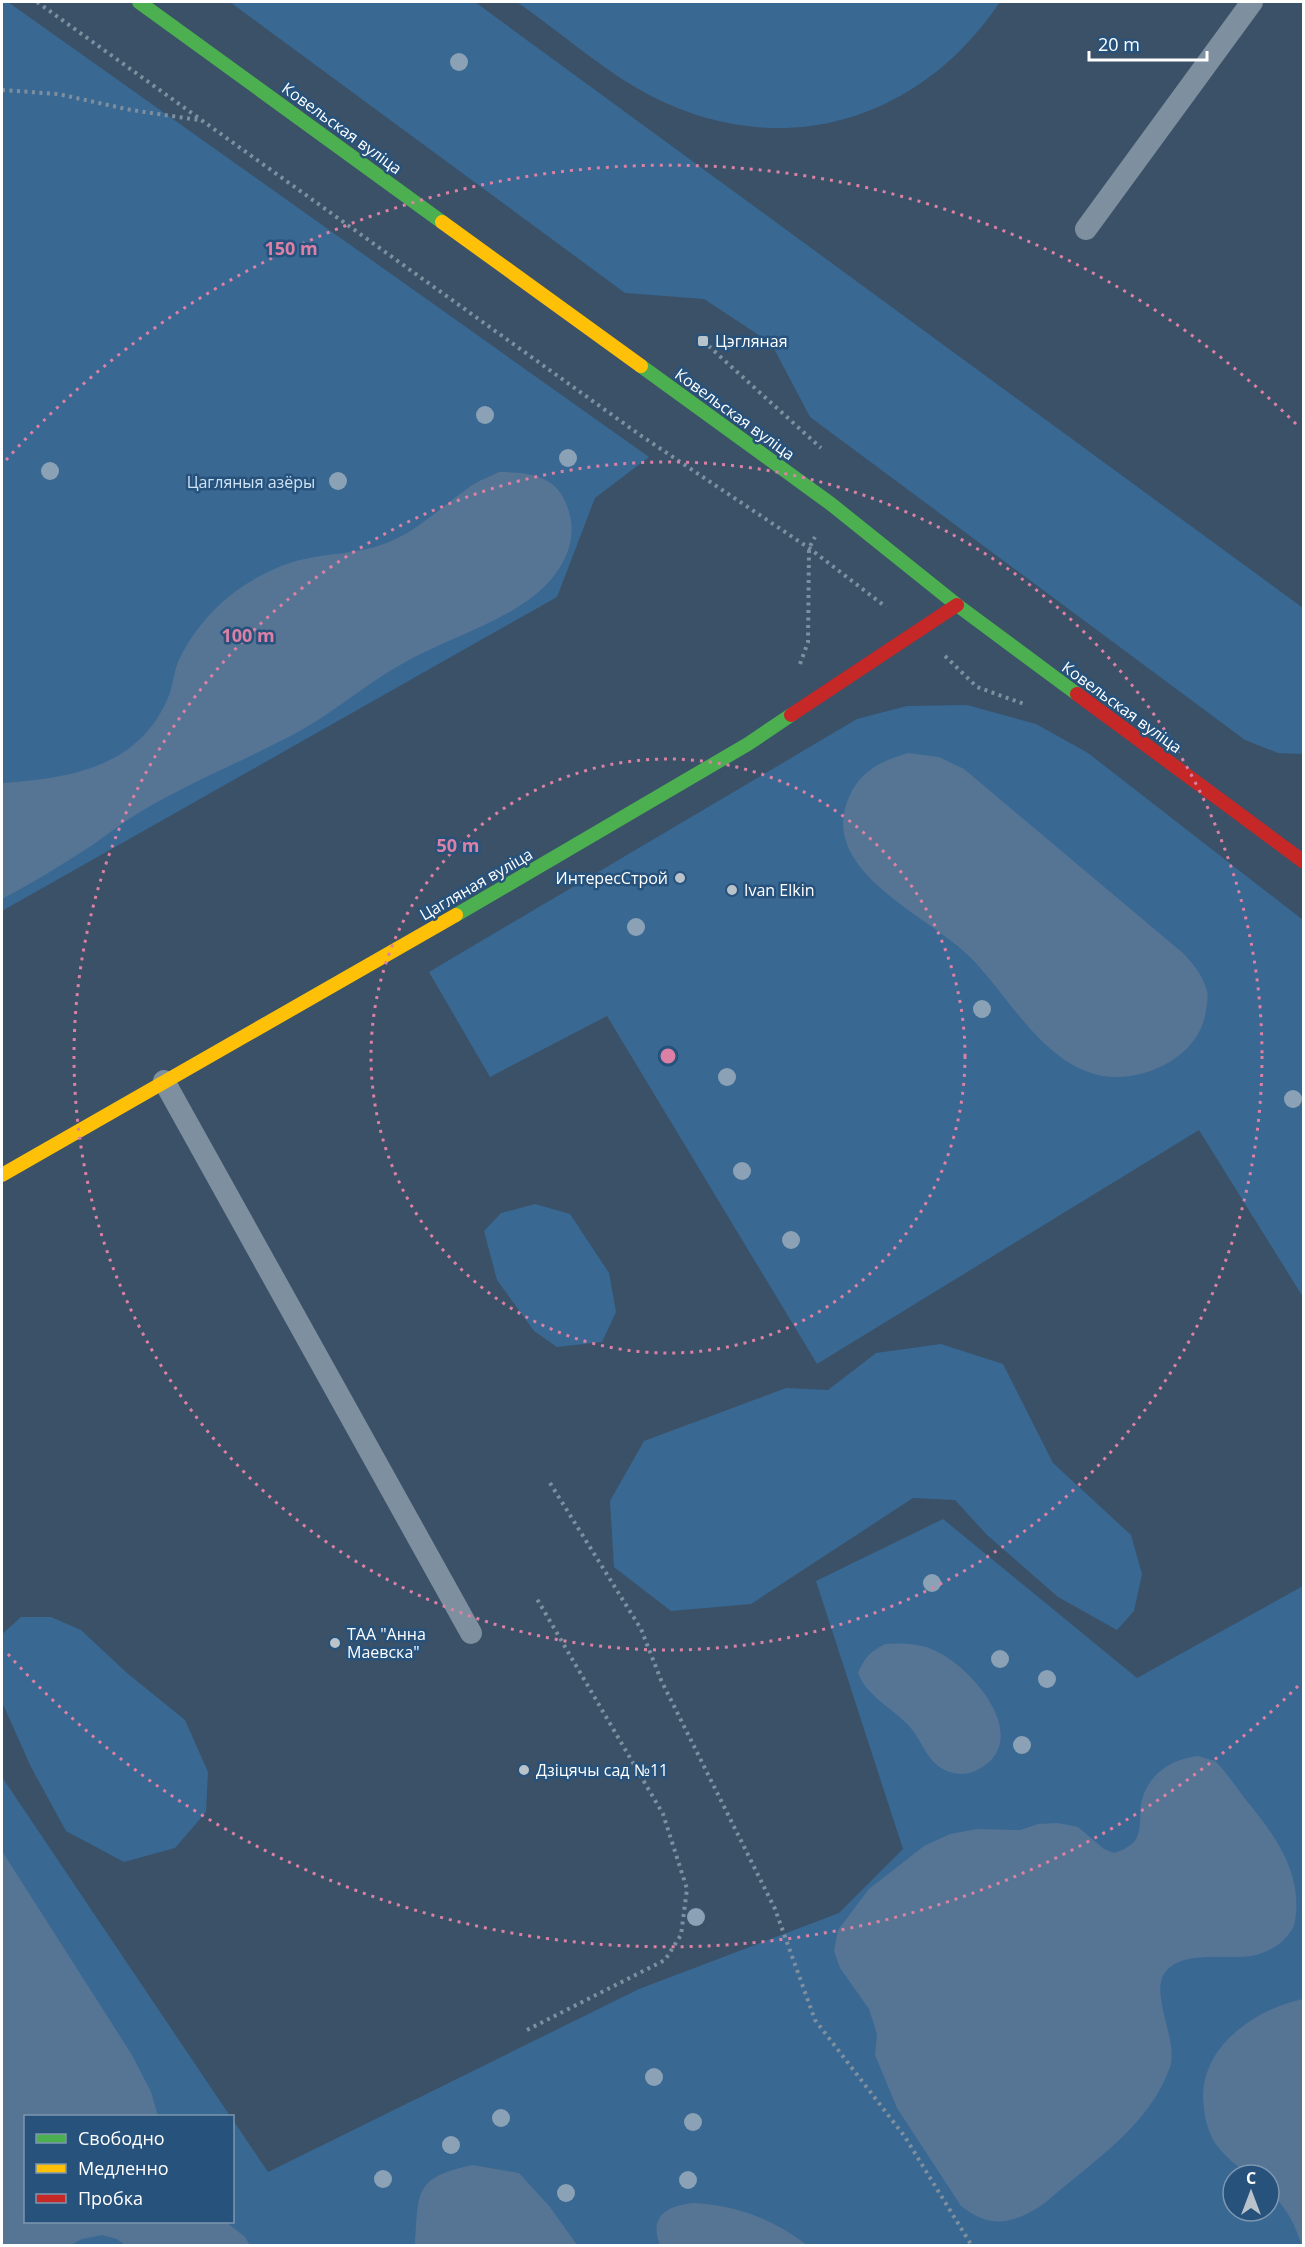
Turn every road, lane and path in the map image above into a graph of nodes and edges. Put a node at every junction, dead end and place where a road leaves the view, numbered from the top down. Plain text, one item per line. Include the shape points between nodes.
1 (37, 2) edge
2 (140, 2) edge
3 (1252, 2) edge
4 (2, 90) edge
5 (200, 120) junction
6 (1086, 229) dead end
7 (703, 342) dead end
8 (825, 452) dead end
9 (831, 504) junction
10 (809, 548) junction
11 (957, 605) junction
12 (919, 630) junction
13 (797, 672) dead end
14 (1029, 706) dead end
15 (1304, 862) edge
16 (164, 1082) junction
17 (2, 1175) edge
18 (550, 1483) dead end
19 (537, 1599) dead end
20 (471, 1633) dead end
21 (527, 2030) dead end
22 (972, 2246) edge

1 - 5 path
2 - 9 main road, Ковельская вуліца
3 - 6 lane
4 - 5 path via 58,93 131,110
5 - 10 path via 640,435
7 - 8 path
9 - 10 path
9 - 11 main road, Ковельская вуліца
10 - 12 path
10 - 13 path via 808,642
11 - 12 main road, Цагляная вуліца
11 - 15 main road, Ковельская вуліца
12 - 14 path via 977,687
12 - 16 main road, Цагляная вуліца via 748,744
16 - 17 main road, Цагляная вуліца
16 - 20 lane
18 - 22 path via 640,1629 661,1680 775,1909 815,2020 905,2137
19 - 21 path via 663,1814 687,1890 681,1935 665,1960

